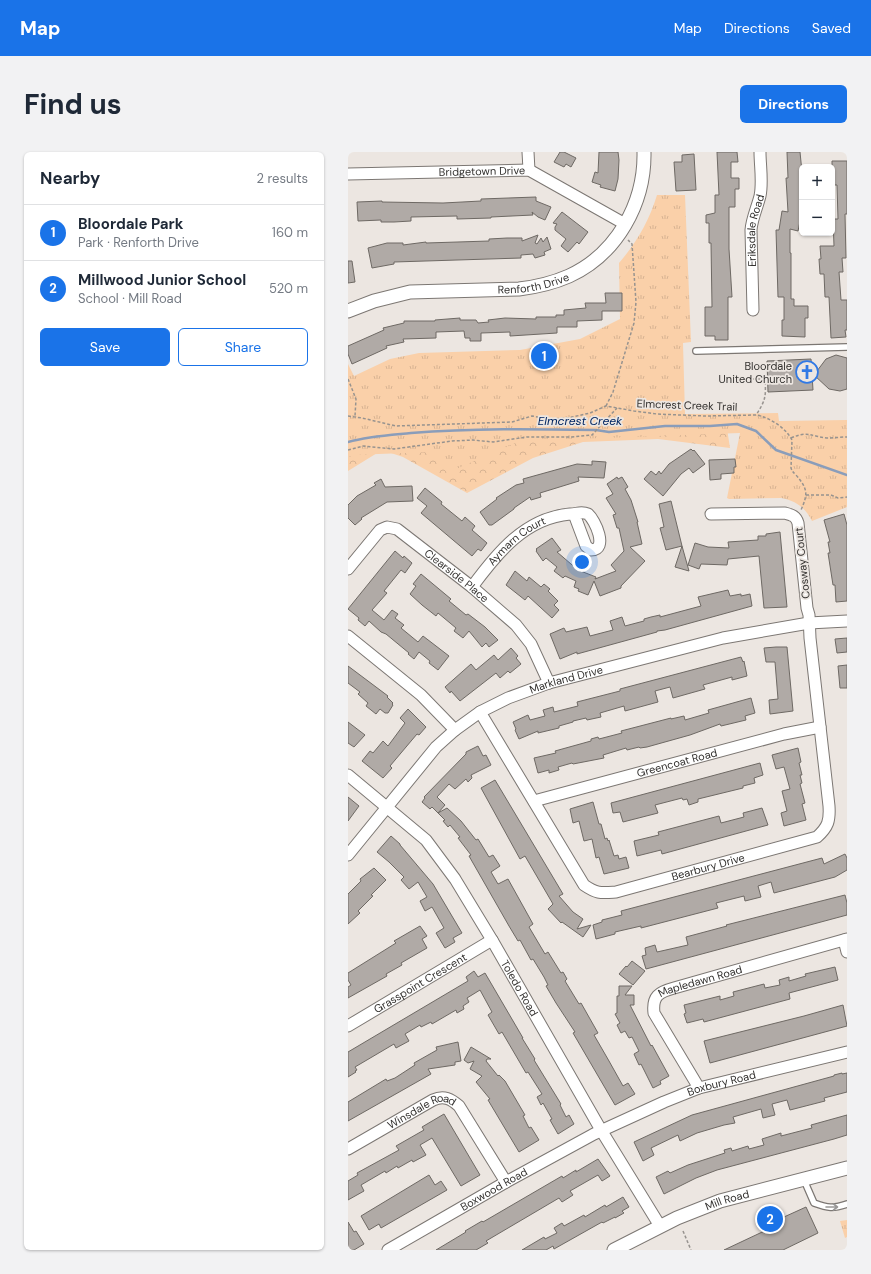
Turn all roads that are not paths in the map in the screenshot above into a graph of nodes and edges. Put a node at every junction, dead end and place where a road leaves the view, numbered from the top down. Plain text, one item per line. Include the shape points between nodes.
1 (528, 152) edge
2 (644, 152) edge
3 (760, 152) edge
4 (529, 170) junction
5 (348, 174) edge
6 (625, 224) junction
7 (753, 310) dead end
8 (348, 311) edge
9 (847, 347) edge
10 (696, 351) dead end
11 (574, 514) dead end
12 (711, 514) dead end
13 (348, 569) edge
14 (472, 587) junction
15 (847, 621) edge
16 (809, 623) junction
17 (348, 636) edge
18 (549, 683) junction
19 (480, 712) junction
20 (820, 727) junction
21 (455, 730) junction
22 (348, 775) edge
23 (534, 801) junction
24 (388, 807) junction
25 (348, 855) edge
26 (845, 939) edge
27 (492, 940) junction
28 (847, 952) edge
29 (348, 1026) edge
30 (847, 1052) edge
31 (699, 1088) junction
32 (601, 1130) junction
33 (348, 1149) edge
34 (847, 1168) edge
35 (804, 1180) junction
36 (506, 1182) junction
37 (847, 1204) edge
38 (660, 1226) junction
39 (388, 1250) edge
40 (614, 1250) edge

1 - 4 street
2 - 6 street, Renforth Drive via 643,177 633,209
3 - 7 street, Eriksdale Road via 760,196 751,230
4 - 5 street, Bridgetown Drive
4 - 6 street, Bridgetown Drive
6 - 8 street, Renforth Drive via 598,257 570,276 554,282 519,289 410,292 374,300
9 - 10 lane
11 - 14 street, Aymarn Court via 546,519 524,530 506,546
12 - 16 street, Cosway Court via 785,513 797,518
13 - 14 street, Clearside Place via 380,530 390,527
14 - 18 street, Clearside Place via 516,625 528,639
15 - 16 street, Markland Drive
16 - 18 street, Markland Drive via 723,638
16 - 20 street, Bearbury Drive
17 - 21 street via 421,695
18 - 19 street, Markland Drive via 508,698
19 - 21 street, Markland Drive
19 - 23 street, Bearbury Drive
20 - 23 street, Greencoat Road via 784,734
20 - 23 street, Bearbury Drive via 830,815 827,828 817,837 616,892 598,893 584,885
21 - 24 street, Markland Drive via 436,747
22 - 24 street, Toledo Road
24 - 25 street, Markland Drive
24 - 27 street, Toledo Road via 426,840 440,857
26 - 28 street
26 - 31 street, Mapledawn Road via 662,991 657,995 654,1013
27 - 29 street, Grasspoint Crescent
27 - 32 street, Toledo Road
30 - 31 street, Boxbury Road
31 - 32 street, Boxbury Road
32 - 36 street, Boxwood Road
32 - 38 street, Toledo Road
33 - 36 street, Winsdale Road via 433,1100 439,1097 446,1098 459,1106
34 - 35 street, Mill Road
35 -> 37 lane via 814,1203 827,1208
35 - 38 street, Mill Road via 720,1200
36 - 39 street, Boxwood Road
38 - 40 street, Mill Road

